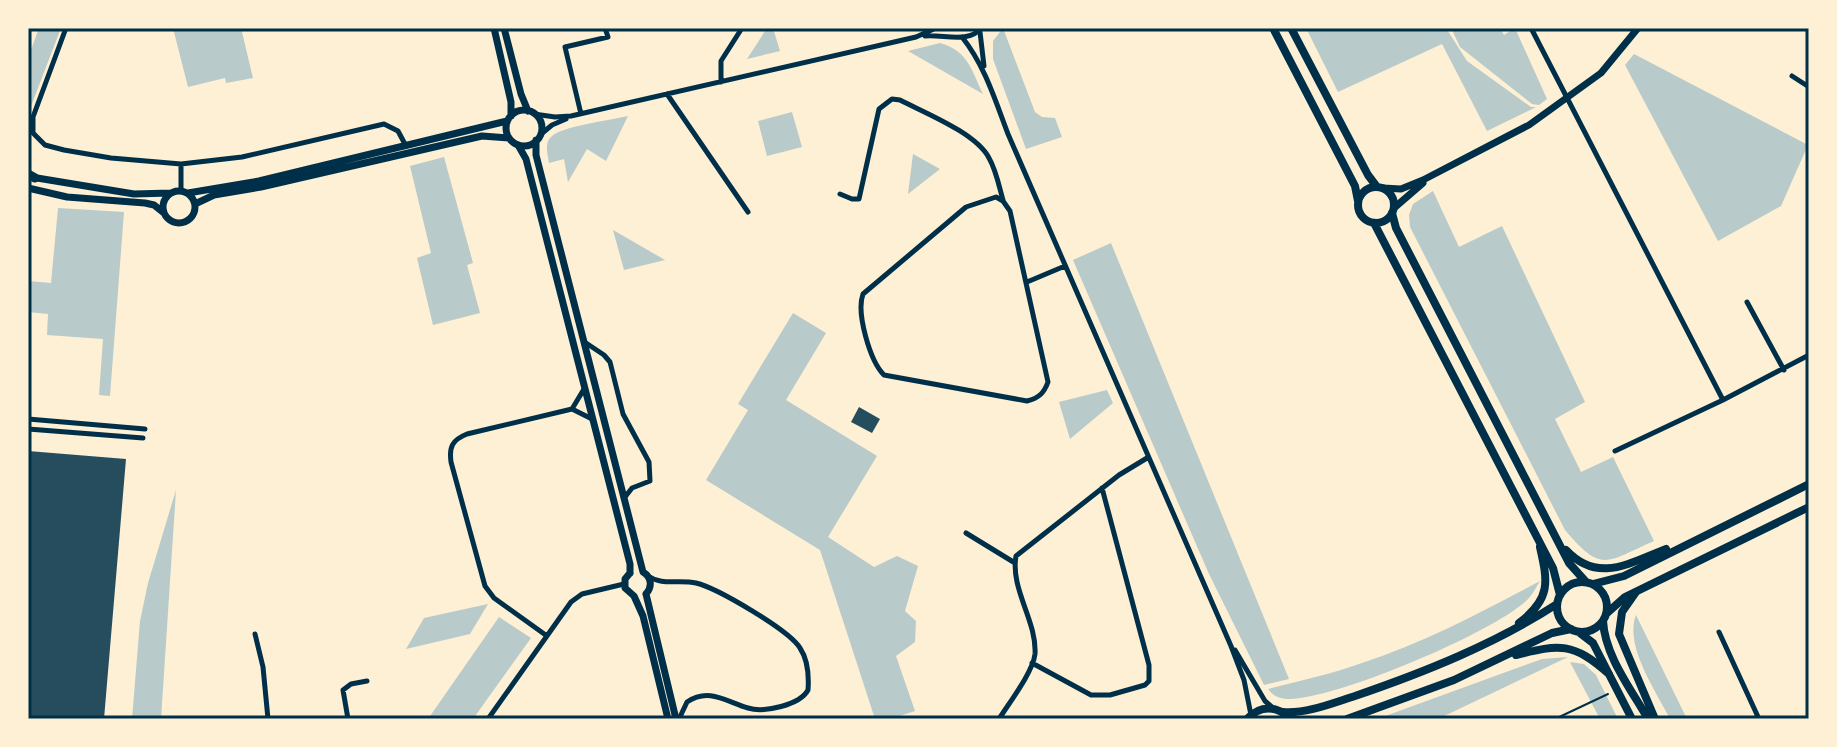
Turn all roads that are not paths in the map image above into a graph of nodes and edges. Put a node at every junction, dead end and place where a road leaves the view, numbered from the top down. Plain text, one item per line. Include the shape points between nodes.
1 (66, 28) edge
2 (494, 28) edge
3 (504, 28) edge
4 (605, 28) edge
5 (742, 28) edge
6 (936, 28) edge
7 (949, 28) edge
8 (981, 28) edge
9 (1273, 28) edge
10 (1291, 28) edge
11 (1531, 28) edge
12 (1638, 28) edge
13 (959, 36) junction
14 (916, 37) junction
15 (986, 74) junction
16 (1792, 76) dead end
17 (721, 82) junction
18 (1809, 87) edge
19 (667, 94) junction
20 (1567, 100) junction
21 (531, 112) junction
22 (581, 114) junction
23 (571, 116) junction
24 (509, 118) junction
25 (509, 138) junction
26 (538, 138) junction
27 (518, 145) junction
28 (406, 146) junction
29 (181, 164) junction
30 (30, 176) edge
31 (1431, 176) junction
32 (1380, 187) junction
33 (28, 188) edge
34 (184, 192) junction
35 (171, 193) junction
36 (840, 194) dead end
37 (1003, 201) junction
38 (1358, 201) junction
39 (195, 204) junction
40 (1393, 211) junction
41 (748, 212) dead end
42 (164, 213) junction
43 (1374, 223) junction
44 (1065, 266) junction
45 (1027, 282) junction
46 (1747, 302) dead end
47 (586, 343) junction
48 (1809, 355) edge
49 (1784, 370) junction
50 (585, 385) junction
51 (1723, 400) junction
52 (572, 409) junction
53 (28, 419) edge
54 (593, 420) junction
55 (28, 429) edge
56 (145, 429) dead end
57 (143, 438) dead end
58 (1615, 451) dead end
59 (1147, 458) junction
60 (1809, 484) edge
61 (1102, 488) junction
62 (624, 498) junction
63 (1809, 507) edge
64 (1716, 531) junction
65 (966, 533) dead end
66 (1537, 535) junction
67 (1558, 541) junction
68 (1015, 563) junction
69 (630, 573) junction
70 (646, 574) junction
71 (1589, 583) junction
72 (624, 584) junction
73 (1636, 592) junction
74 (646, 594) junction
75 (634, 596) junction
76 (1558, 600) junction
77 (1605, 617) junction
78 (1575, 631) junction
79 (1225, 632) junction
80 (1719, 632) dead end
81 (255, 634) dead end
82 (547, 636) junction
83 (1501, 637) junction
84 (1496, 660) junction
85 (1032, 663) junction
86 (1609, 674) junction
87 (367, 681) dead end
88 (1282, 713) edge
89 (1249, 717) edge
90 (268, 719) edge
91 (348, 719) edge
92 (488, 719) edge
93 (668, 719) edge
94 (678, 719) edge
95 (999, 719) edge
96 (1347, 719) edge
97 (1632, 719) edge
98 (1648, 719) edge
99 (1655, 719) edge
100 (1759, 719) edge

1 - 29 street via 33,117 31,127 38,140 80,153
2 - 24 street via 511,102
3 - 21 street via 521,94
4 - 22 street via 608,37 565,47
5 - 17 street via 721,61
6 - 14 street
7 - 13 street
8 - 13 street via 971,37
8 - 15 street
9 - 38 main road
10 - 32 main road via 1368,175
11 - 20 street
12 - 20 street via 1601,73
13 - 14 street
13 - 15 street
14 - 17 street
15 - 44 street
16 - 18 street
17 - 19 street
19 - 22 street
19 - 41 street
20 - 31 street
20 - 51 street
21 - 23 street
21 - 24 street via 519,111
21 - 26 street via 541,123
22 - 23 street
23 - 26 street
24 - 25 street
24 - 28 street
25 - 27 street
25 - 39 street via 482,136 214,195
26 - 27 street
26 - 47 street via 536,155
27 - 50 street
28 - 29 street via 398,131 384,124 242,157
28 - 34 street via 259,181
29 - 34 street
30 - 35 street via 134,194
31 - 32 street via 1401,189
31 - 40 street
32 - 38 main road via 1363,192
32 - 40 main road via 1392,196
33 - 42 street via 154,205
34 - 35 street
34 - 39 street
35 - 42 street via 164,200
36 - 37 street via 859,199 879,109 892,99 983,149
37 - 45 street
37 - 45 street via 996,197 966,207 861,298 872,358 884,375 1036,399 1048,382
38 - 43 main road via 1363,218
39 - 42 street via 193,216 182,223 170,221
40 - 43 main road
40 - 67 main road via 1396,228
43 - 66 main road
44 - 45 street
44 - 59 street
46 - 49 street
47 - 62 street
47 - 62 street via 610,362 623,414 651,469 650,481
48 - 49 street
49 - 51 street
50 - 52 street
50 - 54 street
51 - 58 street
52 - 54 street
52 - 82 street via 467,434 450,447 485,586
53 - 56 street
54 - 69 street
55 - 57 street
59 - 61 street
59 - 79 street
60 - 64 main road
61 - 68 street via 1021,550
61 - 85 street via 1149,681 1110,695 1091,695
62 - 70 street
63 - 73 main road
64 - 67 main road via 1602,570 1584,565
64 - 71 main road via 1612,581
65 - 68 street
66 - 76 main road via 1553,568
66 - 83 main road via 1547,578 1543,598
67 - 71 main road via 1569,563
68 - 85 street via 1034,647
69 - 70 street
69 - 72 street
70 - 74 street
70 - 94 street via 656,582 708,587 783,629 805,657 808,690 801,699 754,710 708,695 687,702
71 - 76 main road via 1571,584
71 - 77 main road via 1605,596
72 - 75 street
72 - 82 street via 577,598
73 - 77 main road via 1617,602
73 - 99 main road via 1622,612 1619,634
74 - 75 street
74 - 94 street
75 - 93 street
76 - 78 main road via 1560,619
76 - 83 main road
77 - 78 main road via 1593,630
77 - 98 main road via 1604,636
78 - 84 main road via 1552,633
78 - 86 main road via 1593,643
79 - 88 street via 1258,689
79 - 89 street via 1244,680
80 - 100 street
81 - 90 street
82 - 92 street
83 - 88 main road via 1389,684
84 - 86 main road via 1563,646 1582,652
84 - 96 main road
85 - 95 street
86 - 97 main road
87 - 91 street via 343,690
88 - 89 main road via 1262,709

